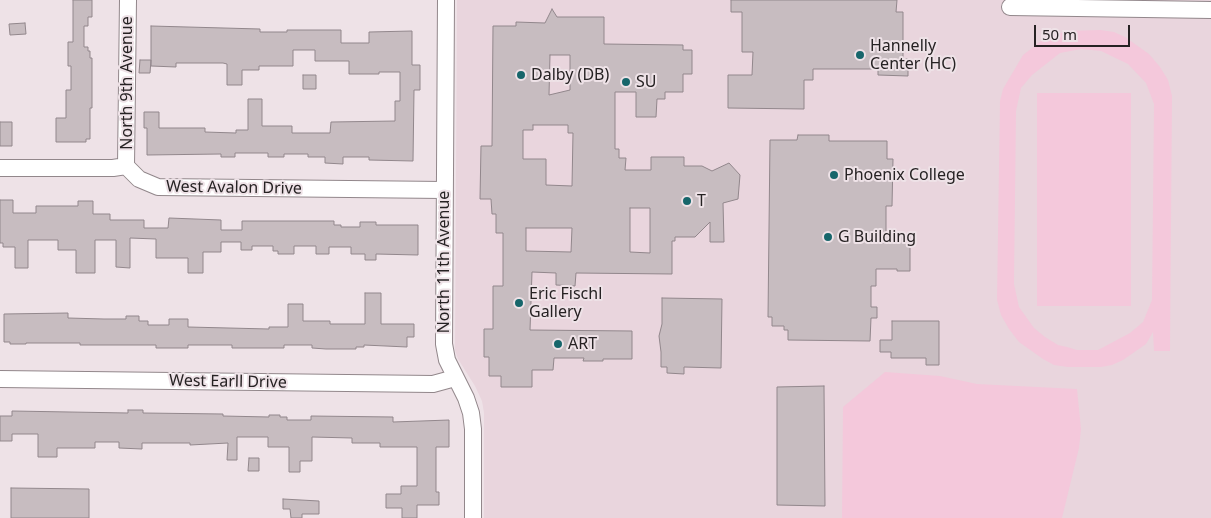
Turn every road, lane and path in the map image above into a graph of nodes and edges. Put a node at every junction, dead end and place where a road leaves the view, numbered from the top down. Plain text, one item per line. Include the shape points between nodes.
1 (128, 0) edge
2 (446, 0) edge
3 (1010, 7) dead end
4 (1211, 10) edge
5 (126, 166) junction
6 (0, 168) edge
7 (444, 190) junction
8 (455, 378) junction
9 (0, 379) edge
10 (473, 518) edge

1 - 5 street, North 9th Avenue
2 - 7 street, North 11th Avenue
3 - 4 street
5 - 6 street
5 - 7 street, West Avalon Drive via 139,180 158,187
7 - 8 street, North 11th Avenue via 444,344
8 - 9 street, West Earll Drive via 432,384
8 - 10 street, North 11th Avenue via 471,412

